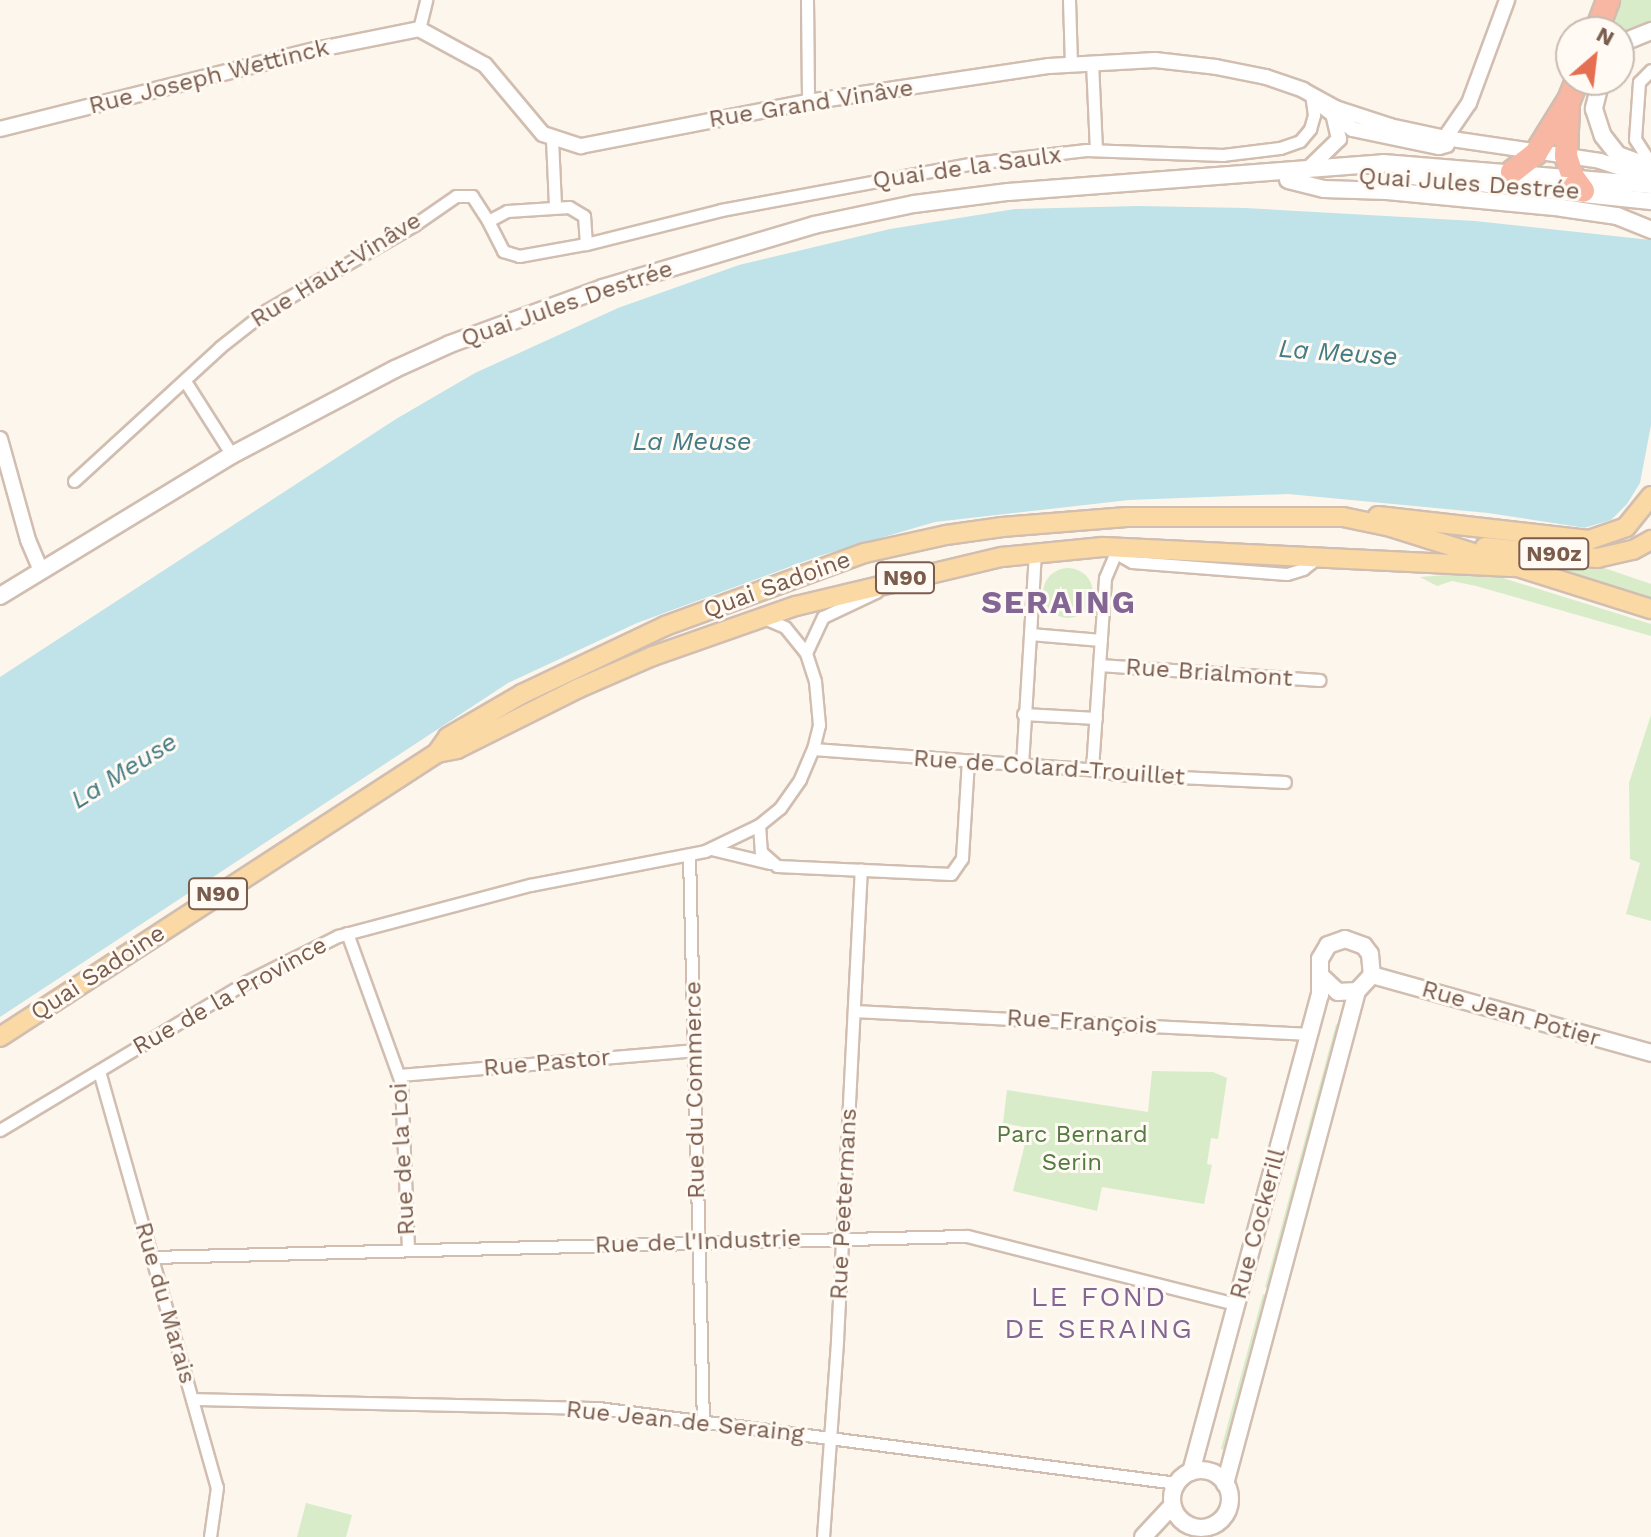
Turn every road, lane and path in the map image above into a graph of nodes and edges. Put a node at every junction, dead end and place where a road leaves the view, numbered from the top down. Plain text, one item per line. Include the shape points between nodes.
1 (426, 0) edge
2 (807, 0) edge
3 (1069, 0) edge
4 (1507, 0) edge
5 (419, 29) junction
6 (1092, 62) junction
7 (1071, 63) junction
8 (1651, 70) edge
9 (1311, 94) junction
10 (1569, 96) edge
11 (1572, 96) edge
12 (1597, 96) edge
13 (808, 102) junction
14 (1469, 103) junction
15 (1334, 118) junction
16 (1390, 126) junction
17 (0, 129) edge
18 (1352, 129) junction
19 (1445, 138) junction
20 (552, 139) junction
21 (1339, 139) junction
22 (1463, 141) junction
23 (1096, 150) junction
24 (1536, 153) junction
25 (1651, 165) edge
26 (1309, 168) junction
27 (1512, 172) junction
28 (1574, 175) junction
29 (1651, 178) edge
30 (1191, 179) junction
31 (1288, 180) junction
32 (1651, 185) edge
33 (1651, 201) edge
34 (555, 206) junction
35 (488, 221) junction
36 (1651, 230) edge
37 (586, 244) junction
38 (185, 381) junction
39 (0, 439) edge
40 (232, 455) junction
41 (74, 481) dead end
42 (1651, 496) edge
43 (1343, 517) junction
44 (1650, 541) edge
45 (1118, 547) junction
46 (1455, 548) junction
47 (1035, 553) junction
48 (1404, 563) junction
49 (1513, 567) junction
50 (41, 570) junction
51 (882, 584) junction
52 (0, 596) edge
53 (1651, 609) edge
54 (761, 617) junction
55 (1030, 634) junction
56 (1101, 640) junction
57 (806, 653) junction
58 (1099, 665) junction
59 (1319, 680) dead end
60 (1023, 714) junction
61 (1096, 718) junction
62 (813, 749) junction
63 (437, 753) junction
64 (968, 761) junction
65 (1022, 765) junction
66 (1092, 769) junction
67 (1285, 782) dead end
68 (759, 825) junction
69 (711, 849) junction
70 (689, 855) junction
71 (770, 863) junction
72 (861, 870) junction
73 (347, 933) junction
74 (1372, 975) junction
75 (1321, 976) junction
76 (1357, 991) junction
77 (854, 1011) junction
78 (1309, 1034) junction
79 (0, 1037) edge
80 (694, 1050) junction
81 (1651, 1053) edge
82 (99, 1071) junction
83 (399, 1075) junction
84 (0, 1130) edge
85 (842, 1239) junction
86 (698, 1242) junction
87 (408, 1250) junction
88 (152, 1257) junction
89 (1236, 1304) junction
90 (192, 1399) junction
91 (703, 1422) junction
92 (831, 1438) junction
93 (1191, 1472) junction
94 (1176, 1483) junction
95 (1225, 1484) junction
96 (1172, 1506) junction
97 (1191, 1533) edge
98 (210, 1537) edge
99 (823, 1537) edge
100 (1143, 1537) edge

1 - 5 street
2 - 13 street
3 - 7 street
4 - 14 street
5 - 17 street, Rue Joseph Wettinck via 329,46
5 - 20 street via 485,65
6 - 7 street, Rue Grand Vinâve
6 - 9 street, Rue Grand Vinâve via 1155,60 1216,67
6 - 23 street
7 - 13 street, Rue Grand Vinâve
8 - 25 street via 1639,82 1635,139
9 - 15 street
9 - 16 street, Rue Grand Vinâve
9 - 23 street, Quai de la Saulx via 1310,129 1287,147 1223,155
10 - 24 highway
11 - 28 highway via 1565,129
12 - 25 main road via 1594,109 1603,136 1618,155
13 - 20 street, Rue Grand Vinâve via 581,146
14 - 19 street
14 - 22 street
15 - 18 street
15 - 21 street
16 - 18 street
16 - 19 street
18 - 21 street
18 - 22 street via 1439,147
19 - 22 street
20 - 34 street
21 - 26 street
22 - 24 street
23 - 37 street, Quai de la Saulx via 883,179 710,212
24 - 27 highway
24 - 28 street
26 - 27 main road, Quai Jules Destrée via 1383,163
26 - 30 main road, Quai Jules Destrée
27 - 28 main road, Quai Jules Destrée
28 - 29 street via 1600,161
28 - 31 main road, Quai Jules Destrée
28 - 32 main road, Quai Jules Destrée
28 - 33 main road, Quai Jules Destrée
30 - 31 main road, Quai Jules Destrée
30 - 40 main road, Quai Jules Destrée via 967,196 764,239 603,288 450,344
31 - 36 main road via 1324,189 1562,208 1617,216
34 - 35 street via 507,211
34 - 37 street via 581,213
35 - 37 street, Quai de la Saulx via 510,256
35 - 38 street, Rue Haut-Vinâve via 472,196 456,196 267,310
38 - 40 street
38 - 41 street, Rue Haut-Vinâve
39 - 50 street
40 - 50 main road, Quai Jules Destrée
42 - 43 main road, N90z via 1626,527 1573,540 1435,520
43 - 46 main road, N90
43 - 63 main road, Quai Sadoine / N90 via 1073,520 946,535 865,553 615,647 481,717 448,737
44 - 46 main road, N90z via 1597,558
45 - 47 main road, Quai Sadoine / N90
45 - 48 main road, Quai Sadoine / N90
45 - 56 street via 1105,578
46 - 48 main road, N90z
46 - 49 main road, N90
47 - 51 main road, Quai Sadoine / N90
47 - 55 street
48 - 49 main road, N90
49 - 53 main road, N90
50 - 52 main road, Quai Jules Destrée
51 - 54 main road, Quai Sadoine / N90
51 - 57 street via 873,595 823,617
54 - 57 street via 785,627
54 - 63 main road, Quai Sadoine / N90 via 653,656 457,749
55 - 56 street
55 - 60 street
56 - 58 street
57 - 62 street via 818,709
58 - 59 street, Rue Brialmont
58 - 61 street
60 - 61 street
60 - 65 street
61 - 66 street
62 - 64 street, Rue de Colard-Trouillet
62 - 68 street, Rue de la Province via 788,797
63 - 79 main road, Quai Sadoine / N90
64 - 65 street, Rue de Colard-Trouillet
64 - 72 street, Rue de la Province via 962,858 955,870 944,875
65 - 66 street, Rue de Colard-Trouillet
66 - 67 street, Rue de Colard-Trouillet
68 - 69 street, Rue de la Province
68 - 71 street via 759,847
69 - 70 street, Rue de la Province
69 - 71 street, Rue de la Province
70 - 73 street, Rue de la Province via 530,885
70 - 80 street, Rue du Commerce
71 - 72 street, Rue de la Province
72 - 77 street, Rue Peetermans
73 - 82 street, Rue de la Province via 271,967
73 - 83 street, Rue de la Loi
74 - 75 main road via 1370,954 1345,939 1323,952
74 - 76 main road
74 - 81 main road, Rue Jean Potier
75 - 76 main road via 1338,992
75 - 78 main road, Rue Cockerill
76 - 95 main road, Rue Cockerill
77 - 78 street, Rue François
77 - 85 street, Rue Peetermans
78 - 89 main road, Rue Cockerill
80 - 83 street, Rue Pastor
80 - 86 street, Rue du Commerce
82 - 84 street, Rue de la Province
82 - 88 street, Rue du Marais
83 - 87 street, Rue de la Loi
85 - 86 street, Rue de l'Industrie
85 - 89 street, Rue de l'Industrie via 976,1237
85 - 92 street, Rue Peetermans
86 - 87 street, Rue de l'Industrie
86 - 91 street, Rue du Commerce
87 - 88 street, Rue de l'Industrie
88 - 90 street, Rue du Marais
89 - 93 main road, Rue Cockerill
90 - 91 street, Rue Jean de Seraing via 587,1408
90 - 98 street, Rue du Marais via 217,1487
91 - 92 street, Rue Jean de Seraing
92 - 94 street, Rue Jean de Seraing
92 - 99 street, Rue Peetermans
93 - 94 main road
93 - 95 main road via 1209,1472
94 - 96 main road
95 - 97 main road via 1230,1500 1224,1517
96 - 97 main road
96 - 100 main road

